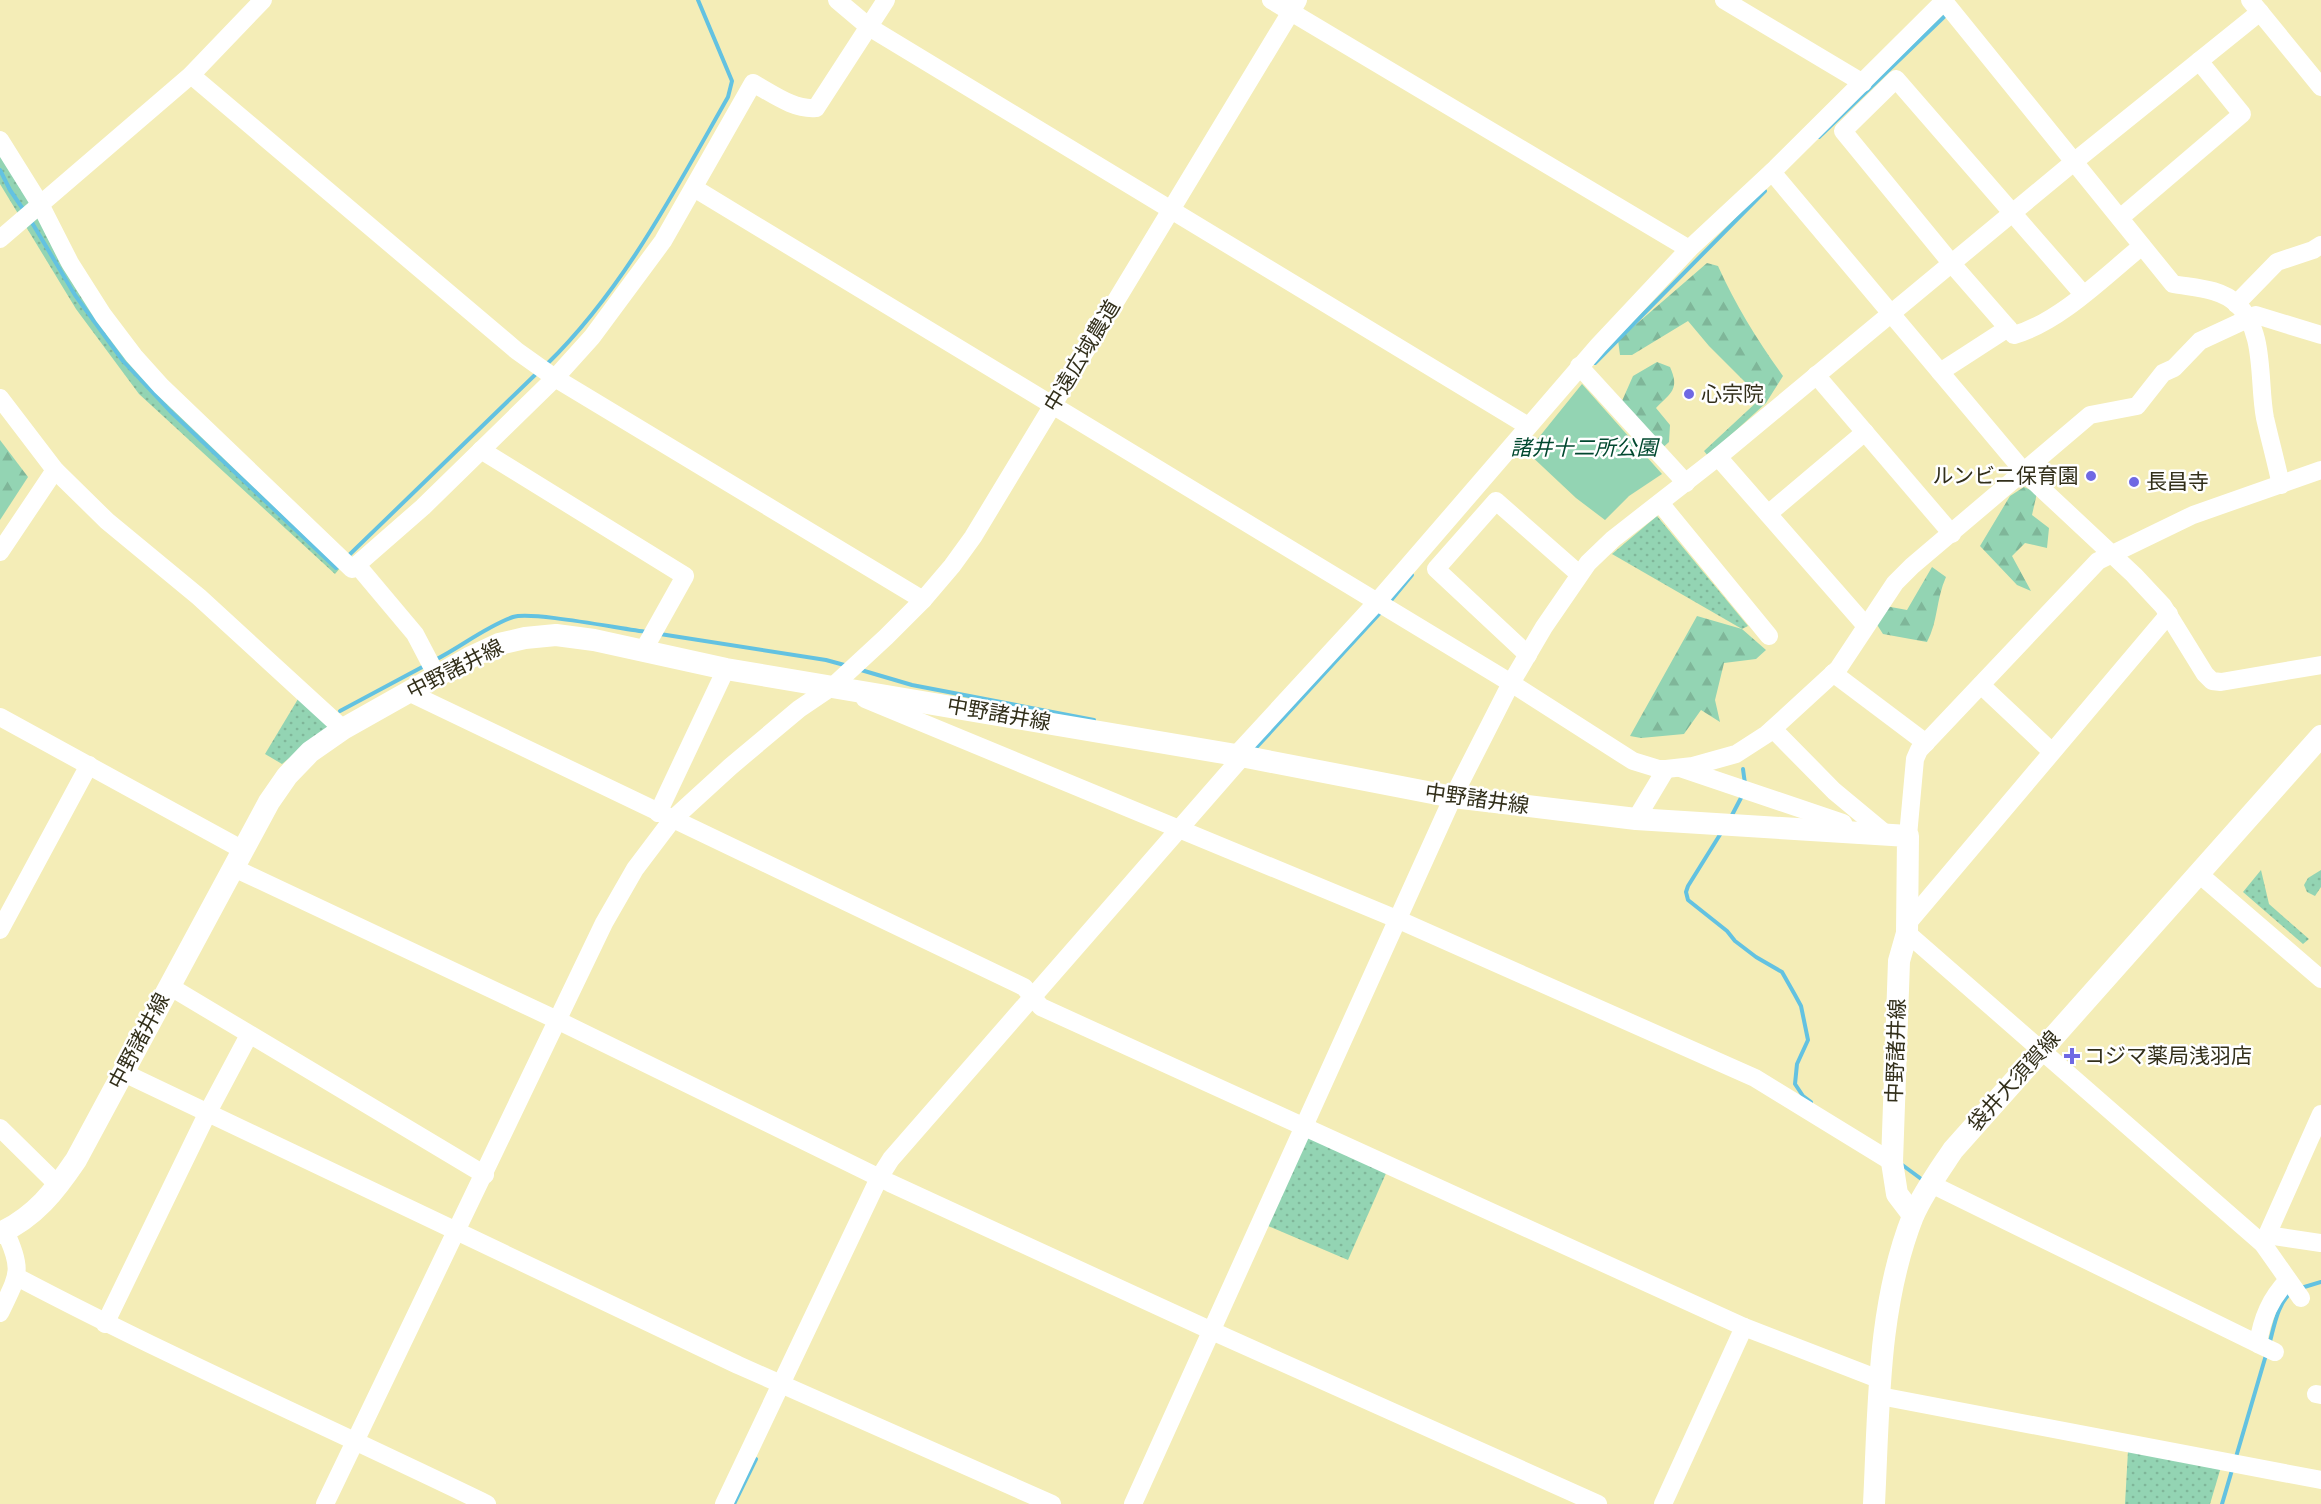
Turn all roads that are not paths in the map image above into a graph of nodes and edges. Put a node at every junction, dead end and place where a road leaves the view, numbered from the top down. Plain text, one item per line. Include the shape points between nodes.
1 (837, 0) edge
2 (886, 0) edge
3 (1271, 0) edge
4 (1724, 0) edge
5 (1944, 0) edge
6 (255, 3) edge
7 (1294, 6) edge
8 (2255, 6) edge
9 (869, 27) junction
10 (2199, 61) junction
11 (190, 75) junction
12 (1863, 83) junction
13 (2321, 87) edge
14 (0, 140) edge
15 (2075, 161) junction
16 (1772, 172) junction
17 (693, 188) junction
18 (38, 205) junction
19 (1170, 209) junction
20 (2012, 213) junction
21 (2120, 218) junction
22 (0, 239) edge
23 (2321, 245) edge
24 (2142, 246) junction
25 (1689, 249) junction
26 (1952, 264) junction
27 (2083, 294) junction
28 (2236, 304) junction
29 (1891, 314) junction
30 (2249, 319) junction
31 (2008, 328) junction
32 (2321, 335) edge
33 (1579, 366) junction
34 (1940, 372) junction
35 (1816, 375) junction
36 (555, 378) junction
37 (0, 398) edge
38 (1053, 405) junction
39 (1528, 426) junction
40 (1865, 432) junction
41 (481, 450) junction
42 (1718, 457) junction
43 (55, 470) junction
44 (2321, 470) edge
45 (2025, 473) junction
46 (1686, 483) junction
47 (2281, 484) junction
48 (1660, 503) junction
49 (1768, 514) junction
50 (1952, 534) junction
51 (0, 552) edge
52 (2112, 554) junction
53 (357, 565) junction
54 (1579, 574) junction
55 (923, 600) junction
56 (1376, 603) junction
57 (2169, 614) junction
58 (1866, 626) junction
59 (1768, 636) dead end
60 (643, 651) junction
61 (1528, 655) junction
62 (2321, 665) edge
63 (726, 669) junction
64 (1833, 673) junction
65 (437, 676) junction
66 (1511, 683) junction
67 (833, 686) junction
68 (1981, 686) junction
69 (408, 692) junction
70 (0, 717) edge
71 (343, 729) junction
72 (1773, 729) junction
73 (2321, 736) edge
74 (1926, 743) junction
75 (2051, 751) junction
76 (1239, 756) junction
77 (89, 765) junction
78 (1672, 768) junction
79 (1453, 797) junction
80 (665, 816) junction
81 (1635, 819) junction
82 (1179, 829) junction
83 (1848, 834) junction
84 (1897, 836) junction
85 (238, 859) junction
86 (2199, 874) junction
87 (1399, 920) junction
88 (1907, 928) junction
89 (0, 930) edge
90 (2321, 979) edge
91 (169, 986) junction
92 (1037, 1002) junction
93 (557, 1020) junction
94 (249, 1035) junction
95 (2041, 1050) junction
96 (122, 1072) junction
97 (208, 1112) junction
98 (2321, 1114) edge
99 (1305, 1126) junction
100 (0, 1128) edge
101 (2315, 1144) edge
102 (1893, 1162) junction
103 (484, 1175) junction
104 (885, 1180) junction
105 (1931, 1184) junction
106 (59, 1186) junction
107 (1913, 1215) junction
108 (2, 1232) edge
109 (457, 1233) junction
110 (2265, 1240) junction
111 (2321, 1243) edge
112 (17, 1277) junction
113 (2288, 1280) junction
114 (2301, 1298) dead end
115 (0, 1313) edge
116 (105, 1324) junction
117 (1744, 1327) junction
118 (1212, 1331) junction
119 (2258, 1344) junction
120 (2275, 1352) dead end
121 (782, 1385) junction
122 (1880, 1388) junction
123 (356, 1440) junction
124 (2321, 1480) edge
125 (325, 1504) edge
126 (487, 1504) edge
127 (724, 1504) edge
128 (1052, 1504) edge
129 (1133, 1504) edge
130 (1598, 1504) edge
131 (1663, 1504) edge
132 (1874, 1504) edge

1 - 9 street
2 - 9 street
3 - 7 street
4 - 12 street
5 - 12 street
5 - 15 street
6 - 11 street
7 - 19 street, 中遠広域農道
7 - 25 street
8 - 10 street
8 - 13 street
9 - 17 street via 816,108 791,104 753,83
9 - 19 street
10 - 15 street
10 - 21 street via 2242,114
11 - 18 street
11 - 36 street via 517,351
12 - 16 street
14 - 18 street
15 - 20 street
15 - 21 street
16 - 25 street
16 - 29 street
17 - 36 street via 663,241 623,297
17 - 38 street
18 - 22 street
18 - 53 street via 103,315 140,363 352,569
19 - 38 street, 中遠広域農道
19 - 39 street
20 - 26 street
20 - 26 street via 1896,79 1842,131
20 - 27 street
21 - 24 street
23 - 28 street via 2277,262
24 - 27 street
24 - 28 street via 2173,284 2218,292
25 - 33 street
26 - 29 street
26 - 31 street
27 - 31 street via 2052,319 2030,330 2014,335
28 - 30 street
29 - 34 street
29 - 35 street
30 - 32 street via 2256,315
30 - 45 street via 2200,341 2174,368 2163,373 2137,406 2090,416
30 - 47 street
31 - 34 street
33 - 39 street
33 - 46 street
34 - 45 street
35 - 40 street
35 - 42 street
36 - 41 street
36 - 55 street
37 - 43 street
38 - 55 street, 中遠広域農道 via 973,537
38 - 56 street
39 - 56 street
40 - 49 street
40 - 50 street
41 - 53 street
41 - 60 street via 685,576
42 - 46 street
42 - 49 street
43 - 51 street
43 - 71 street via 107,521 199,597
44 - 47 street
45 - 50 street
45 - 52 street
46 - 48 street
47 - 52 street via 2193,514
48 - 54 street via 1613,539
48 - 59 street
49 - 58 street
50 - 58 street via 1895,583
52 - 57 street
52 - 68 street via 2098,561
53 - 65 street via 415,634
54 - 61 street
54 - 61 street via 1496,501 1436,569
55 - 67 street, 中遠広域農道
56 - 66 street
56 - 76 street
57 - 62 street via 2212,681
57 - 75 street
58 - 64 street
60 - 63 main road, 中野諸井線
60 - 65 main road, 中野諸井線 via 556,635 525,638 499,644
61 - 66 street
63 - 67 main road, 中野諸井線
63 - 80 street
64 - 72 street
64 - 74 street
65 - 69 main road, 中野諸井線
66 - 78 street via 1633,762
66 - 79 street
67 - 76 main road, 中野諸井線
67 - 80 street, 中遠広域農道
67 - 82 street
68 - 74 street
68 - 75 street
69 - 71 main road, 中野諸井線
69 - 80 street
70 - 77 street
71 - 85 main road, 中野諸井線 via 310,752 287,776 268,802
72 - 78 street via 1736,754
72 - 84 street via 1834,791
73 - 86 main road, 袋井大須賀線
74 - 84 street via 1914,759
75 - 88 street
76 - 79 main road, 中野諸井線
76 - 82 street
77 - 85 street
77 - 89 street
78 - 81 street
78 - 83 street via 1843,824
79 - 81 main road, 中野諸井線
79 - 87 street
80 - 92 street via 1024,987
80 - 93 street via 604,923
81 - 83 main road, 中野諸井線
82 - 87 street
82 - 92 street
83 - 84 main road, 中野諸井線
84 - 88 main road, 中野諸井線
85 - 91 main road, 中野諸井線
85 - 93 street
86 - 90 street
86 - 95 main road, 袋井大須賀線
87 - 99 street
87 - 102 street via 1755,1078
88 - 95 street
88 - 102 main road, 中野諸井線 via 1899,961
91 - 94 street
91 - 96 main road, 中野諸井線
92 - 99 street
92 - 104 street via 891,1159
93 - 103 street
93 - 104 street
94 - 97 street
94 - 103 street
95 - 105 main road, 袋井大須賀線 via 1953,1150
95 - 110 street
96 - 97 street
96 - 106 main road, 中野諸井線
97 - 109 street
97 - 116 street
98 - 101 street
99 - 117 street
99 - 118 street
100 - 106 street
101 - 110 street
102 - 107 main road, 中野諸井線 via 1897,1194
103 - 109 street
104 - 118 street
104 - 121 street
105 - 107 main road, 袋井大須賀線
105 - 119 street
106 - 108 main road, 中野諸井線 via 25,1220
107 - 122 main road, 袋井大須賀線 via 1893,1280 1883,1335
108 - 112 street via 16,1254
109 - 121 street
109 - 123 street
110 - 111 street
110 - 113 street
112 - 115 street
112 - 116 street
113 - 114 street
113 - 119 street via 2262,1320
116 - 123 street
117 - 122 street
117 - 131 street
118 - 129 street
118 - 130 street
119 - 120 street
121 - 127 street
121 - 128 street
122 - 124 street
122 - 132 main road, 袋井大須賀線
123 - 125 street
123 - 126 street

